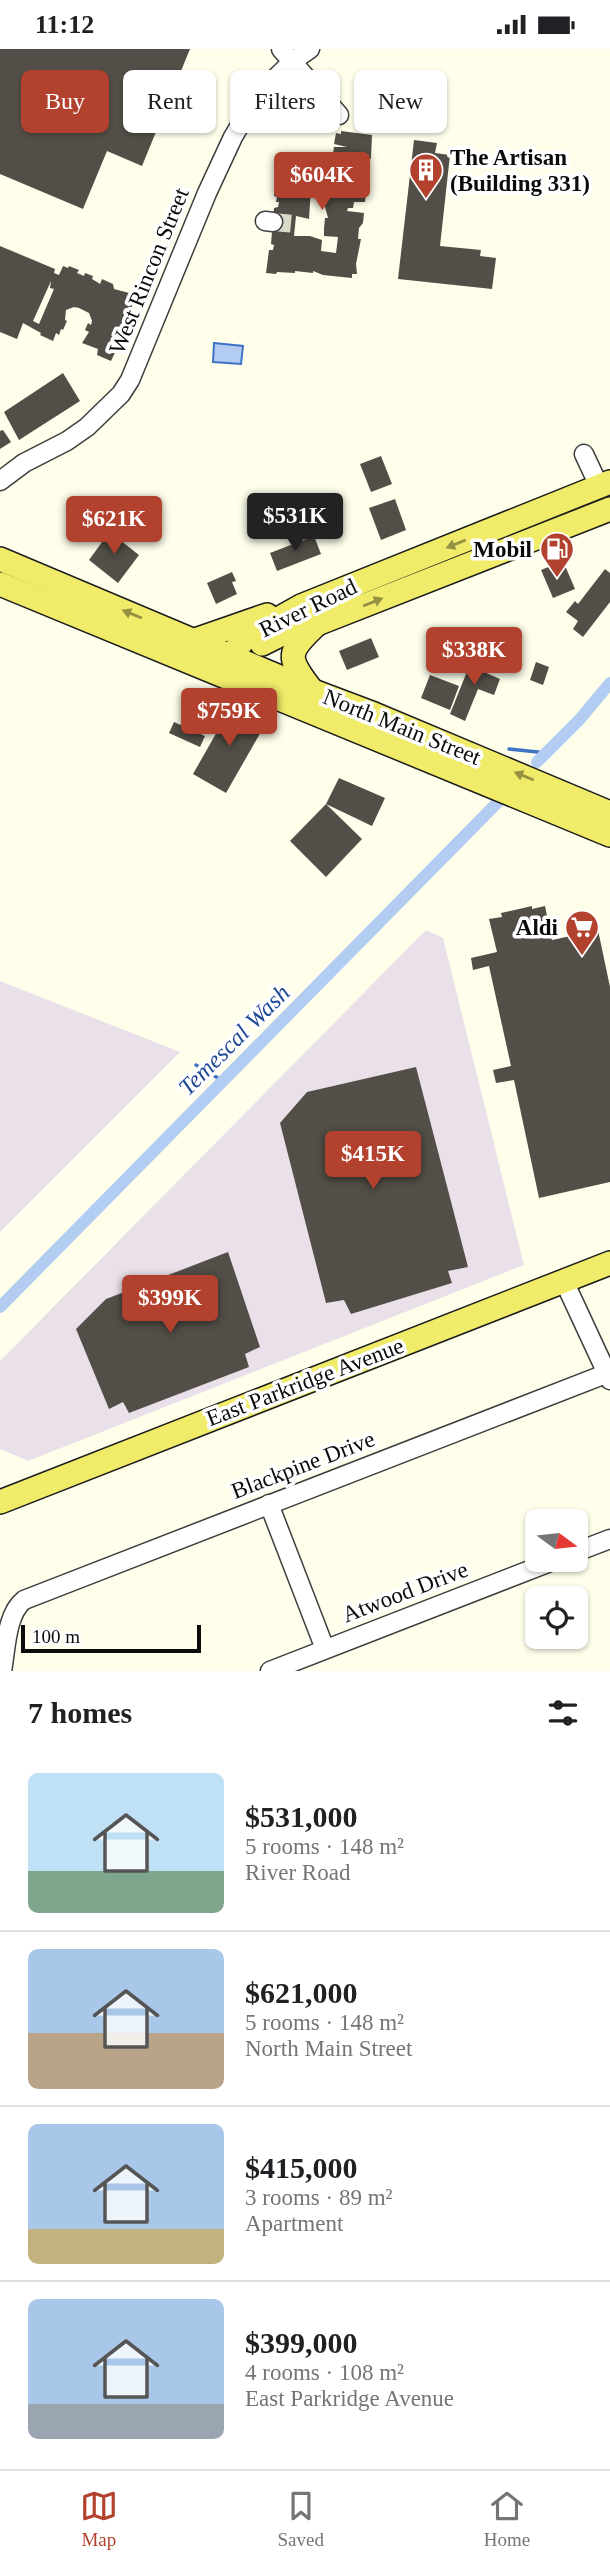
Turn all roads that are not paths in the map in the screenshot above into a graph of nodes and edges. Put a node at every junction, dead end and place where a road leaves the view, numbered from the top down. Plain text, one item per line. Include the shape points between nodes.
1 (310, 49) edge
2 (287, 55) edge
3 (300, 70) edge
4 (584, 454) dead end
5 (0, 481) edge
6 (605, 484) edge
7 (610, 509) edge
8 (0, 559) edge
9 (471, 563) junction
10 (0, 584) edge
11 (301, 606) junction
12 (317, 624) junction
13 (195, 640) junction
14 (238, 658) junction
15 (228, 678) junction
16 (313, 691) junction
17 (474, 767) junction
18 (566, 805) junction
19 (610, 813) edge
20 (610, 835) edge
21 (610, 1262) edge
22 (564, 1281) junction
23 (609, 1377) edge
24 (2, 1498) edge
25 (269, 1504) junction
26 (610, 1539) edge
27 (588, 1547) edge
28 (525, 1572) edge
29 (326, 1649) junction
30 (2, 1671) edge
31 (270, 1671) edge

1 - 2 street, West Rincon Street
2 - 3 street
2 - 5 street, West Rincon Street via 233,137 121,394 77,435
4 - 6 street
6 - 9 main road via 601,499 491,544
6 -> 11 main road, River Road
7 - 9 main road, River Road
13 -> 8 main road, North Main Street
12 -> 9 main road, River Road
10 - 15 main road, North Main Street
11 - 13 main road
11 - 14 main road, River Road via 251,635
12 - 14 main road, River Road via 288,631
12 - 16 main road via 297,643 293,654 294,667
13 - 14 main road, North Main Street
14 - 15 main road, River Road
14 - 16 main road, North Main Street
15 - 17 main road, North Main Street
16 - 17 main road, North Main Street
17 - 18 main road, North Main Street
18 - 19 main road, North Main Street
18 - 20 main road, North Main Street
21 - 22 main road, East Parkridge Avenue
22 - 23 street
22 - 24 main road, East Parkridge Avenue
23 - 25 street, Blackpine Drive
25 - 29 street
25 - 30 street, Blackpine Drive via 26,1599 12,1620
26 - 27 street
28 - 29 street, Atwood Drive
29 - 31 street, Atwood Drive

